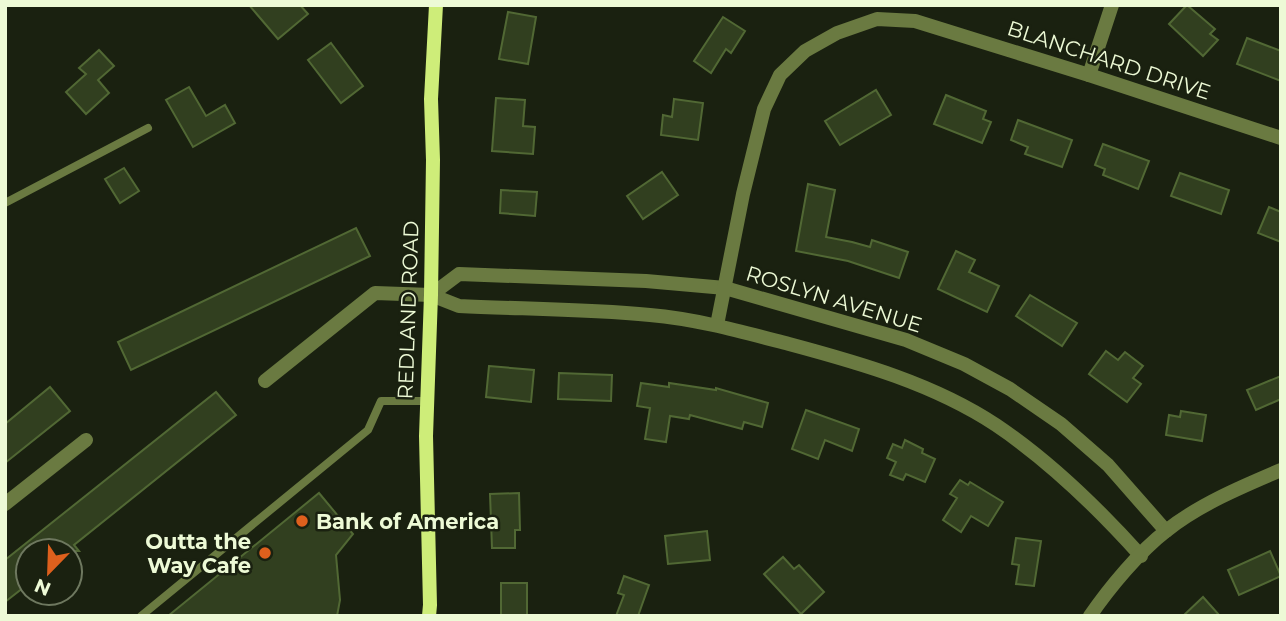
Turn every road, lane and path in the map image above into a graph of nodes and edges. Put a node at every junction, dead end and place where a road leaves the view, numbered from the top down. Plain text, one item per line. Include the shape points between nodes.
1 (436, 5) edge
2 (1112, 5) edge
3 (1089, 75) junction
4 (148, 128) dead end
5 (1281, 138) edge
6 (5, 203) edge
7 (725, 288) junction
8 (431, 295) junction
9 (717, 325) junction
10 (265, 381) dead end
11 (427, 401) junction
12 (86, 440) dead end
13 (1281, 470) edge
14 (5, 504) edge
15 (1166, 531) junction
16 (1141, 556) junction
17 (141, 616) edge
18 (429, 616) edge
19 (1090, 616) edge

1 - 8 main road, REDLAND ROAD
2 - 3 street
3 - 5 street, BLANCHARD DRIVE
3 - 7 street, BLANCHARD DRIVE via 915,21 877,19 836,33 805,51 780,75 764,109
4 - 6 lane
7 - 8 street, ROSLYN AVENUE via 459,274
7 - 9 street, BLANCHARD DRIVE
7 - 15 street, ROSLYN AVENUE via 906,341 1010,389 1061,424 1108,465
8 - 9 street via 459,306 650,315
8 - 10 street via 375,293
8 - 11 main road, REDLAND ROAD
9 - 16 street via 860,363 930,391 994,424 1051,465
11 - 17 lane via 381,401 368,430
11 - 18 main road, REDLAND ROAD
12 - 14 street
13 - 15 street via 1230,492
15 - 16 street
16 - 19 street

